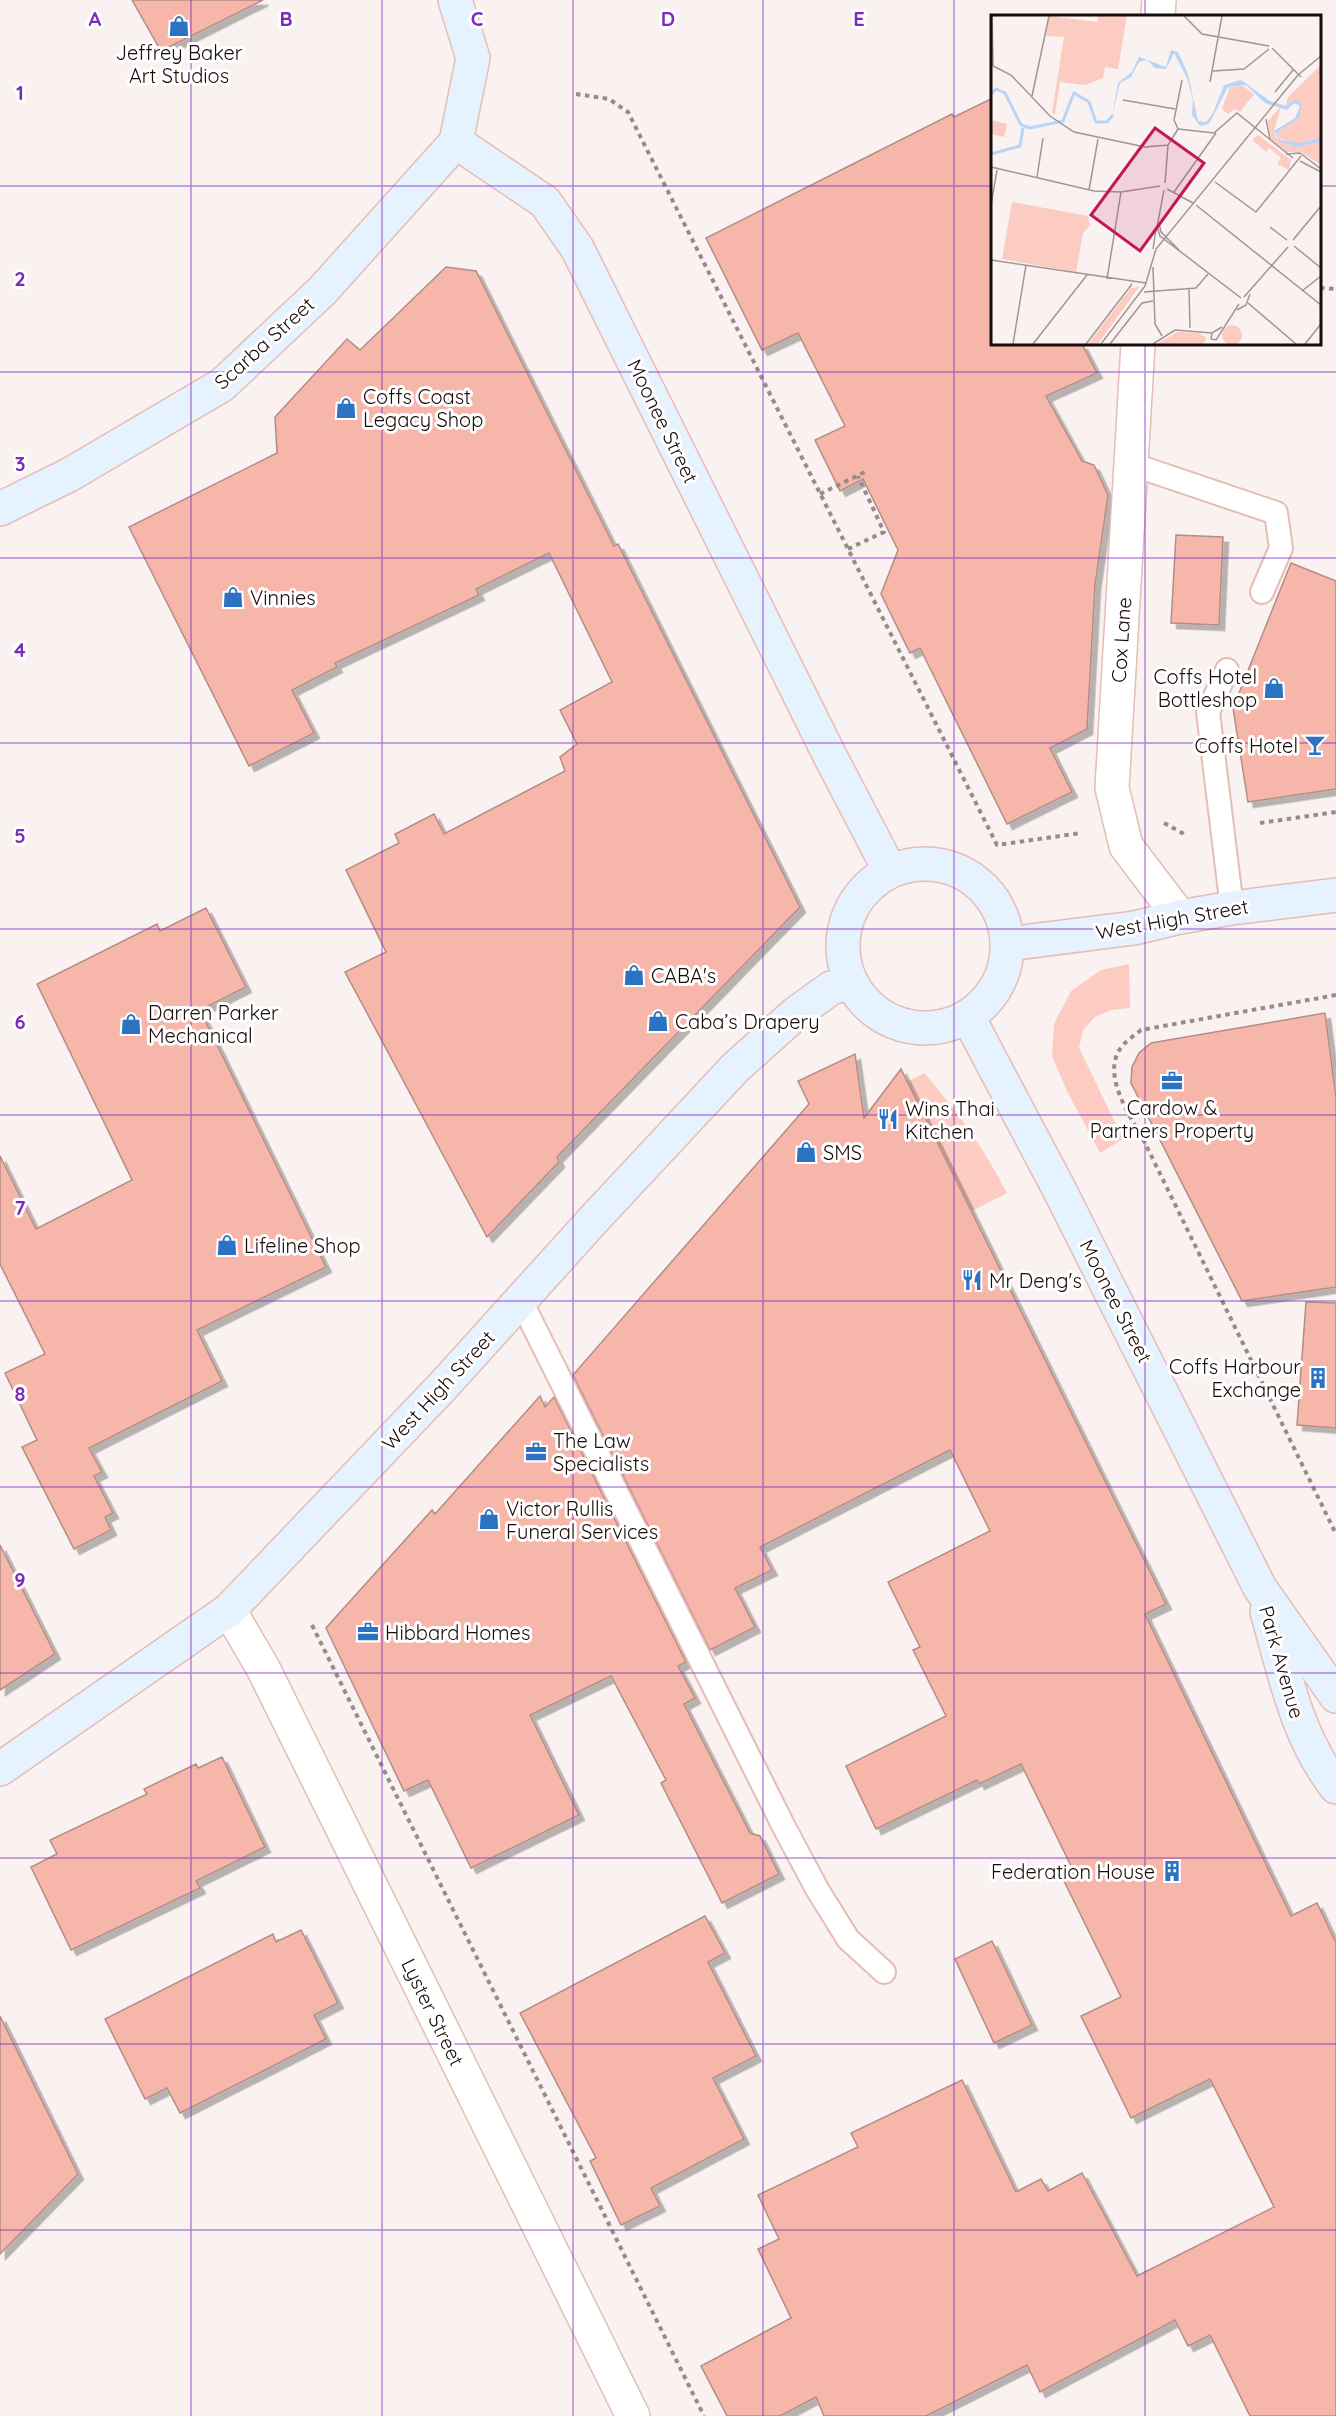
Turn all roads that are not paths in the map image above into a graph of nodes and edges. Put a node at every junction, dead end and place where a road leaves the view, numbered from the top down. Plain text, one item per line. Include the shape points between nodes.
1 (455, 0) edge
2 (1159, 0) edge
3 (1158, 15) edge
4 (456, 142) junction
5 (1138, 345) edge
6 (1131, 464) junction
7 (0, 509) edge
8 (1262, 592) dead end
9 (1227, 669) dead end
10 (891, 870) junction
11 (1336, 895) edge
12 (1232, 908) junction
13 (1179, 917) junction
14 (1008, 944) junction
15 (850, 982) junction
16 (968, 1017) junction
17 (521, 1301) junction
18 (1260, 1588) junction
19 (229, 1610) junction
20 (1336, 1696) edge
21 (0, 1769) edge
22 (1327, 1775) edge
23 (1336, 1808) edge
24 (884, 1972) dead end
25 (633, 2416) edge

1 - 4 street via 473,58
2 - 3 street
4 - 7 street, Scarba Street via 322,291 222,385 69,475
4 - 10 street, Moonee Street via 545,202 577,248 830,756
5 - 6 street, Cox Lane
6 - 8 lane via 1276,513 1281,548
6 - 13 street, Cox Lane via 1112,788 1126,846
9 - 12 lane via 1208,712
10 - 14 street via 918,863 945,866 970,876 991,894 1003,917
10 - 15 street via 868,886 852,908 843,935 844,963
11 - 12 street, West High Street
12 - 13 street, West High Street
13 - 14 street, West High Street via 1134,928
14 - 16 street via 999,986
15 - 16 street via 877,1014 898,1025 946,1027
15 - 17 street, West High Street via 831,988 795,1014 735,1068
16 - 18 street, Moonee Street
17 - 19 street, West High Street
17 - 24 lane via 795,1848 848,1939
18 - 20 street, Park Avenue
18 - 22 street, Park Avenue via 1301,1728
19 - 21 street, West High Street
19 - 25 street, Lyster Street via 263,1668
22 - 23 street, Park Avenue

